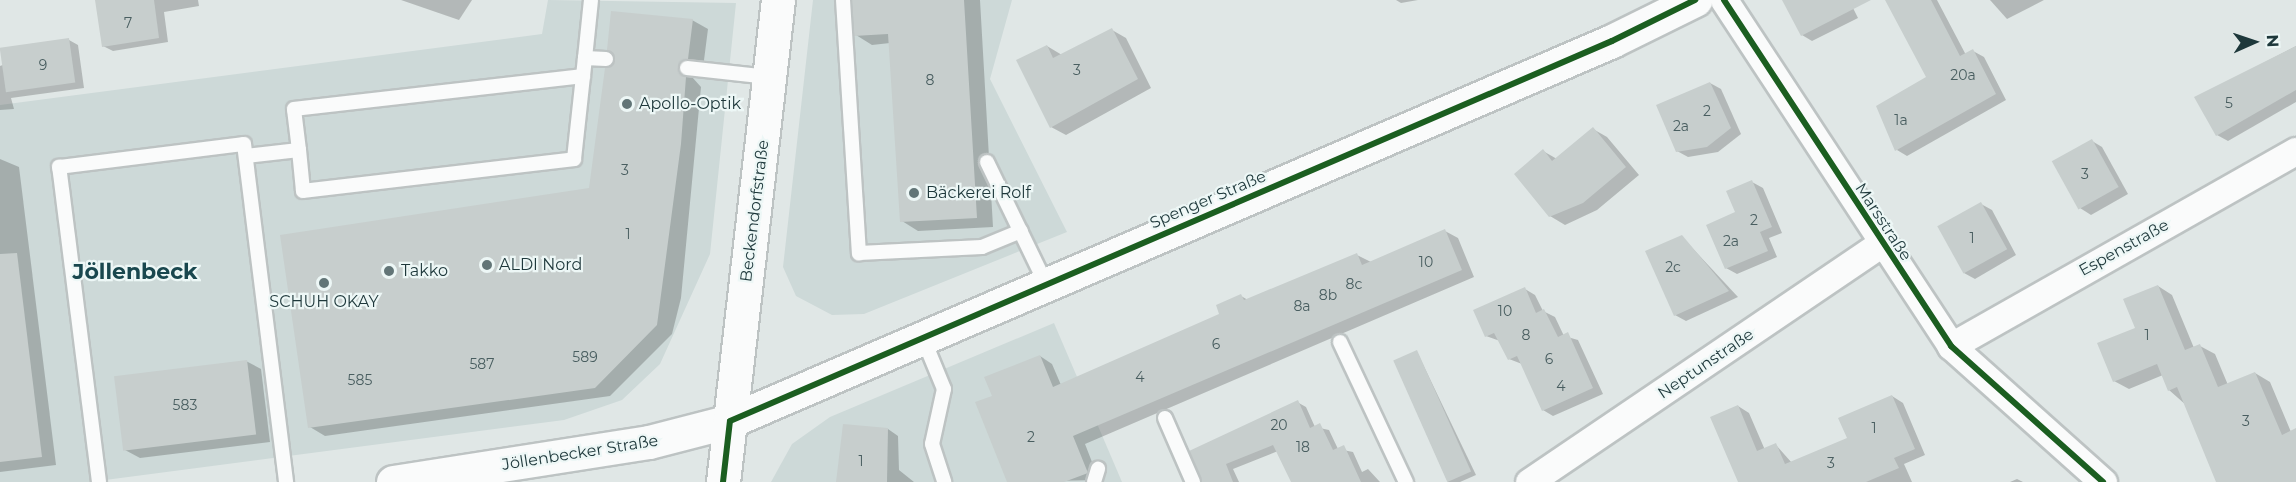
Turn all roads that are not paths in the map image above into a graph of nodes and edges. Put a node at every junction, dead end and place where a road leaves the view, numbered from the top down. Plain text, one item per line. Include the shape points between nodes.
1 (591, 0) edge
2 (778, 0) edge
3 (843, 0) edge
4 (1695, 0) edge
5 (1724, 0) edge
6 (585, 58) junction
7 (606, 59) dead end
8 (687, 68) dead end
9 (583, 76) junction
10 (771, 77) junction
11 (245, 150) junction
12 (299, 150) junction
13 (2296, 151) edge
14 (987, 162) dead end
15 (1021, 231) junction
16 (1881, 244) junction
17 (1046, 284) junction
18 (923, 338) junction
19 (1340, 342) dead end
20 (1951, 346) junction
21 (1165, 418) dead end
22 (730, 421) junction
23 (99, 482) edge
24 (286, 482) edge
25 (393, 482) edge
26 (723, 482) edge
27 (944, 482) edge
28 (1193, 482) edge
29 (1406, 482) edge
30 (1529, 482) edge
31 (2103, 482) edge

1 - 6 lane
2 - 10 main road, Beckendorfstraße
3 - 15 lane via 859,253 982,247
4 - 17 main road, Spenger Straße via 1602,46
5 - 16 street, Marsstraße
6 - 7 lane
6 - 9 lane
8 - 10 lane
9 - 12 lane via 294,109
9 - 12 lane via 574,159 303,191
10 - 22 main road, Beckendorfstraße
11 - 12 lane
11 - 23 lane via 59,167
11 - 24 lane
13 - 20 street, Espenstraße
14 - 15 lane
15 - 17 lane
16 - 20 street, Marsstraße
16 - 30 street, Neptunstraße
17 - 18 main road, Spenger Straße
18 - 22 main road, Spenger Straße
18 - 27 lane via 944,389 932,444
19 - 29 lane
20 - 31 street, Marsstraße
21 - 28 lane
22 - 25 main road, Jöllenbecker Straße via 649,442
22 - 26 main road, Beckendorfstraße

